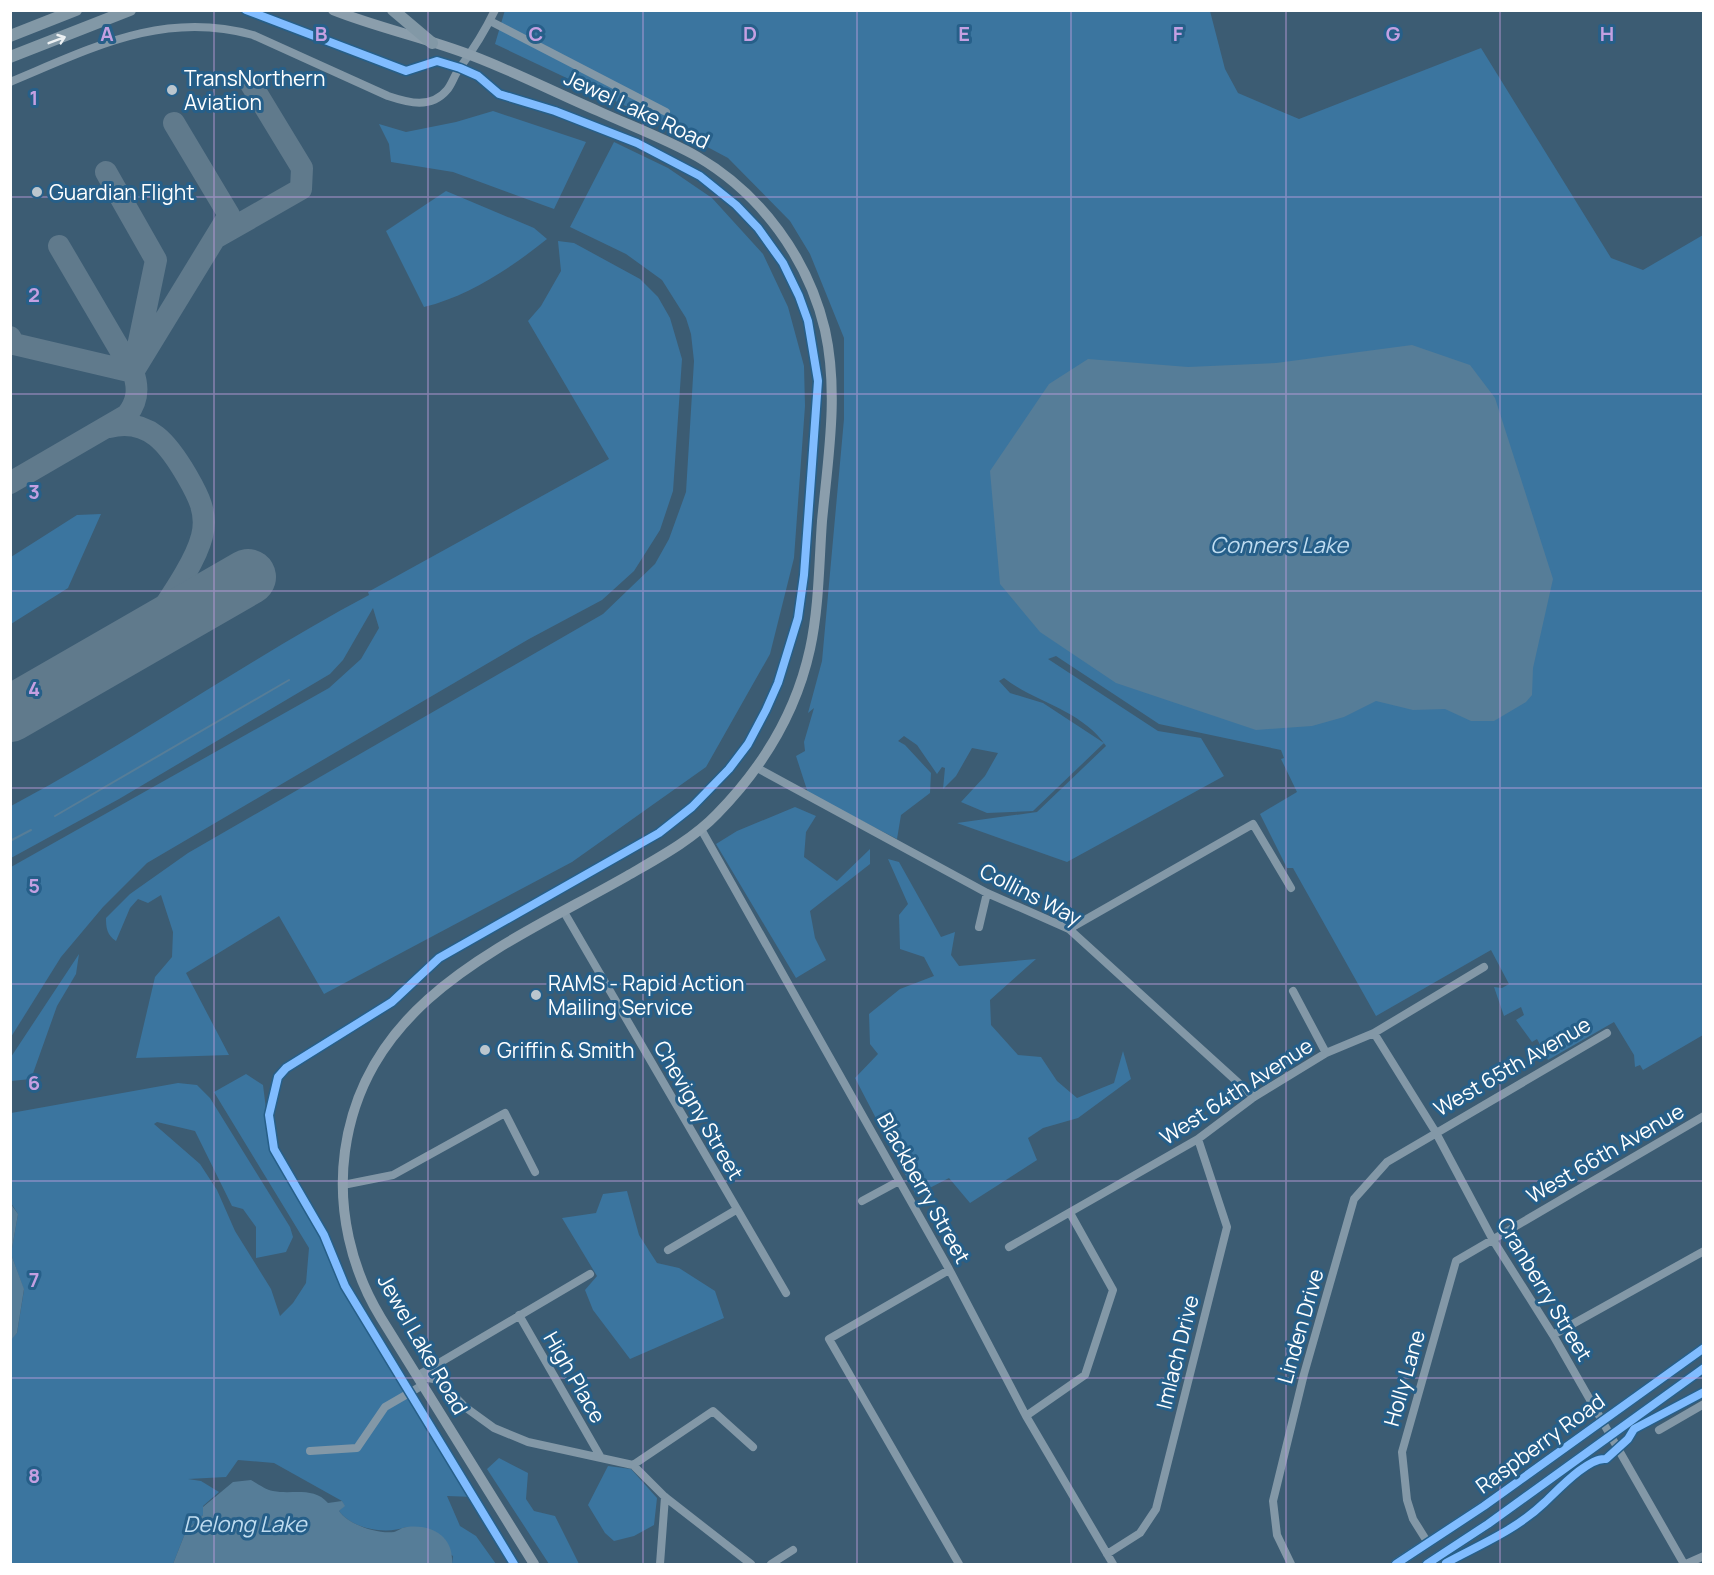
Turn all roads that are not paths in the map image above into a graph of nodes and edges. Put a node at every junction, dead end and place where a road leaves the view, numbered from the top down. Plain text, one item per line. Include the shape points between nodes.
1 (76, 10) edge
2 (130, 10) edge
3 (333, 10) edge
4 (393, 10) edge
5 (495, 10) edge
6 (490, 21) junction
7 (10, 36) edge
8 (432, 43) junction
9 (471, 55) junction
10 (10, 57) edge
11 (10, 82) edge
12 (666, 112) dead end
13 (759, 769) junction
14 (701, 829) junction
15 (1291, 888) dead end
16 (987, 893) junction
17 (564, 912) junction
18 (980, 927) dead end
19 (1069, 929) junction
20 (1484, 967) dead end
21 (1293, 991) dead end
22 (1374, 1033) junction
23 (1606, 1033) dead end
24 (1326, 1053) junction
25 (1254, 1097) junction
26 (1704, 1116) edge
27 (1435, 1131) junction
28 (1198, 1139) junction
29 (535, 1172) dead end
30 (899, 1181) junction
31 (343, 1185) junction
32 (862, 1201) dead end
33 (736, 1210) junction
34 (1070, 1213) junction
35 (1493, 1239) junction
36 (1009, 1247) dead end
37 (668, 1250) dead end
38 (1704, 1251) edge
39 (950, 1270) junction
40 (590, 1274) dead end
41 (786, 1293) dead end
42 (519, 1315) junction
43 (1553, 1335) junction
44 (1704, 1348) edge
45 (1704, 1368) edge
46 (420, 1380) junction
47 (1704, 1404) edge
48 (1026, 1416) junction
49 (1602, 1421) junction
50 (1659, 1430) dead end
51 (1608, 1435) junction
52 (753, 1447) dead end
53 (310, 1451) dead end
54 (600, 1456) junction
55 (633, 1465) junction
56 (665, 1497) junction
57 (1428, 1543) junction
58 (793, 1550) dead end
59 (1107, 1554) junction
60 (1704, 1556) edge
61 (534, 1564) edge
62 (660, 1564) edge
63 (751, 1564) edge
64 (771, 1564) edge
65 (959, 1564) edge
66 (1113, 1564) edge
67 (1291, 1564) edge
68 (1396, 1564) edge
69 (1427, 1564) edge
70 (1685, 1564) edge

1 - 7 main road
10 -> 2 main road
3 - 8 main road, Jewel Lake Road
4 - 8 main road
5 - 6 street
6 - 9 street
6 - 12 street
8 - 9 main road, Jewel Lake Road
9 - 11 street via 448,89 436,100 419,104 253,35 191,25 120,38
9 - 13 main road, Jewel Lake Road via 675,145 720,172 765,214 807,277 825,330 833,404 814,613 810,648 796,693
13 - 14 main road, Jewel Lake Road
13 - 16 street, Collins Way
14 - 17 main road, Jewel Lake Road
14 - 30 street, Blackberry Street
15 - 19 street via 1253,824
16 - 18 street
16 - 19 street, Collins Way
17 - 31 main road, Jewel Lake Road via 445,983 394,1033 373,1066 355,1107
17 - 33 street, Chevigny Street
19 - 25 street, Collins Way
20 - 22 street, West 64th Avenue
21 - 24 street
22 - 24 street, West 64th Avenue
22 - 27 street, Cranberry Street
23 - 27 street, West 65th Avenue
24 - 25 street, West 64th Avenue
25 - 28 street, West 64th Avenue
26 - 35 street, West 66th Avenue
27 - 35 street, Cranberry Street
27 - 67 street, Linden Drive via 1387,1162 1354,1199 1273,1501 1277,1535
28 - 34 street, West 64th Avenue
28 - 59 street, Imlach Drive via 1227,1227 1156,1509 1140,1533
29 - 31 street via 505,1113 393,1174
30 - 32 street
30 - 39 street, Blackberry Street
31 - 46 main road, Jewel Lake Road via 348,1233 361,1277
33 - 37 street
33 - 41 street, Chevigny Street
34 - 36 street, West 64th Avenue
34 - 48 street via 1113,1290 1085,1375
35 - 43 street, Cranberry Street
35 - 57 street, Holly Lane via 1456,1261 1402,1452 1407,1500
38 - 43 street
39 - 48 street, Blackberry Street
39 - 65 street via 829,1339
40 - 42 street
42 - 46 street
42 - 54 street, High Place
43 - 49 street, Cranberry Street
44 - 49 main road, Raspberry Road
45 - 51 main road, Raspberry Road
46 - 53 street via 385,1407 357,1448
46 - 54 street via 439,1380 465,1407 494,1428 528,1442
46 - 61 main road, Jewel Lake Road
47 - 50 street
48 - 59 street, Blackberry Street
49 - 51 street, Cranberry Street
49 - 57 main road, Raspberry Road
51 - 69 main road, Raspberry Road
51 - 70 street, Cranberry Street
52 - 55 street via 713,1411
54 - 55 street
55 - 56 street
56 - 62 street
56 - 63 street
57 - 68 main road, Raspberry Road
58 - 64 street
59 - 66 street, Blackberry Street
60 - 70 street

